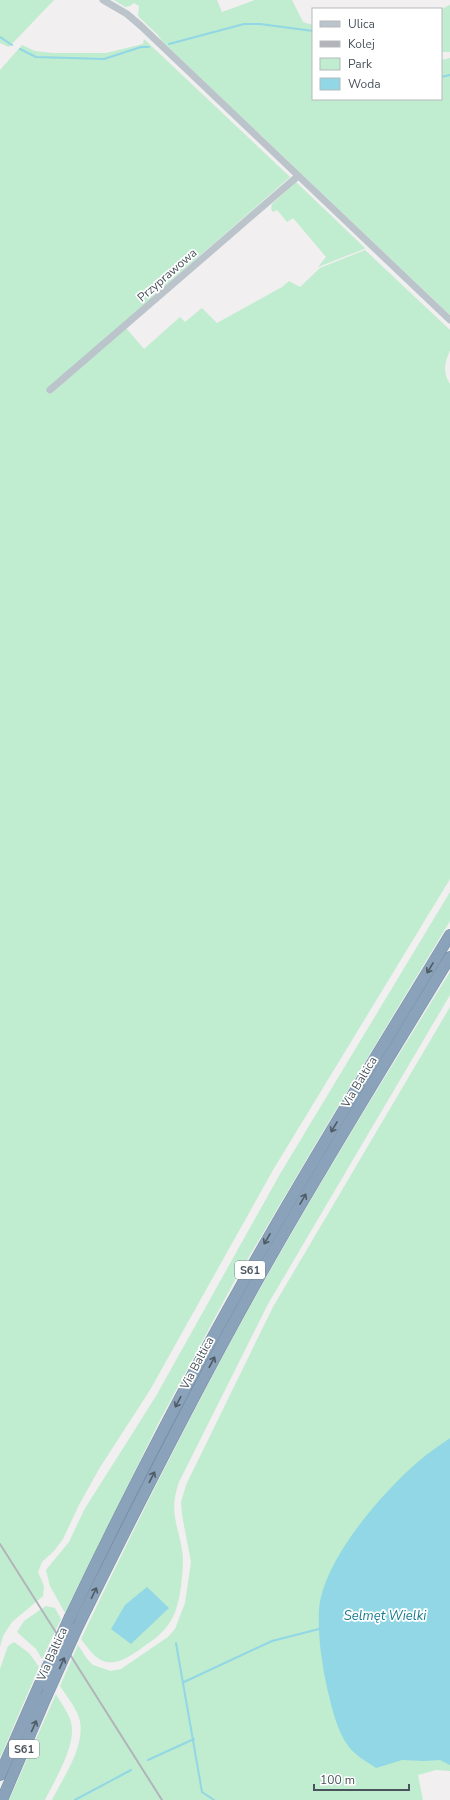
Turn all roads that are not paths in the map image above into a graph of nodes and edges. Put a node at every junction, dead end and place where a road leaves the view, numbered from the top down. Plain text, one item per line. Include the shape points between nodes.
1 (103, 0) edge
2 (298, 176) junction
3 (450, 320) edge
4 (50, 390) dead end
5 (450, 935) edge
6 (450, 957) edge
7 (0, 1775) edge
8 (2, 1800) edge

1 - 2 street via 127,14 151,35
2 - 3 street
2 - 4 street, Przyprawowa
5 -> 7 highway, Via Baltica / S61, bridge via 296,1190 167,1422 70,1617
8 -> 6 highway, Via Baltica / S61, bridge via 78,1628 178,1426 307,1194

